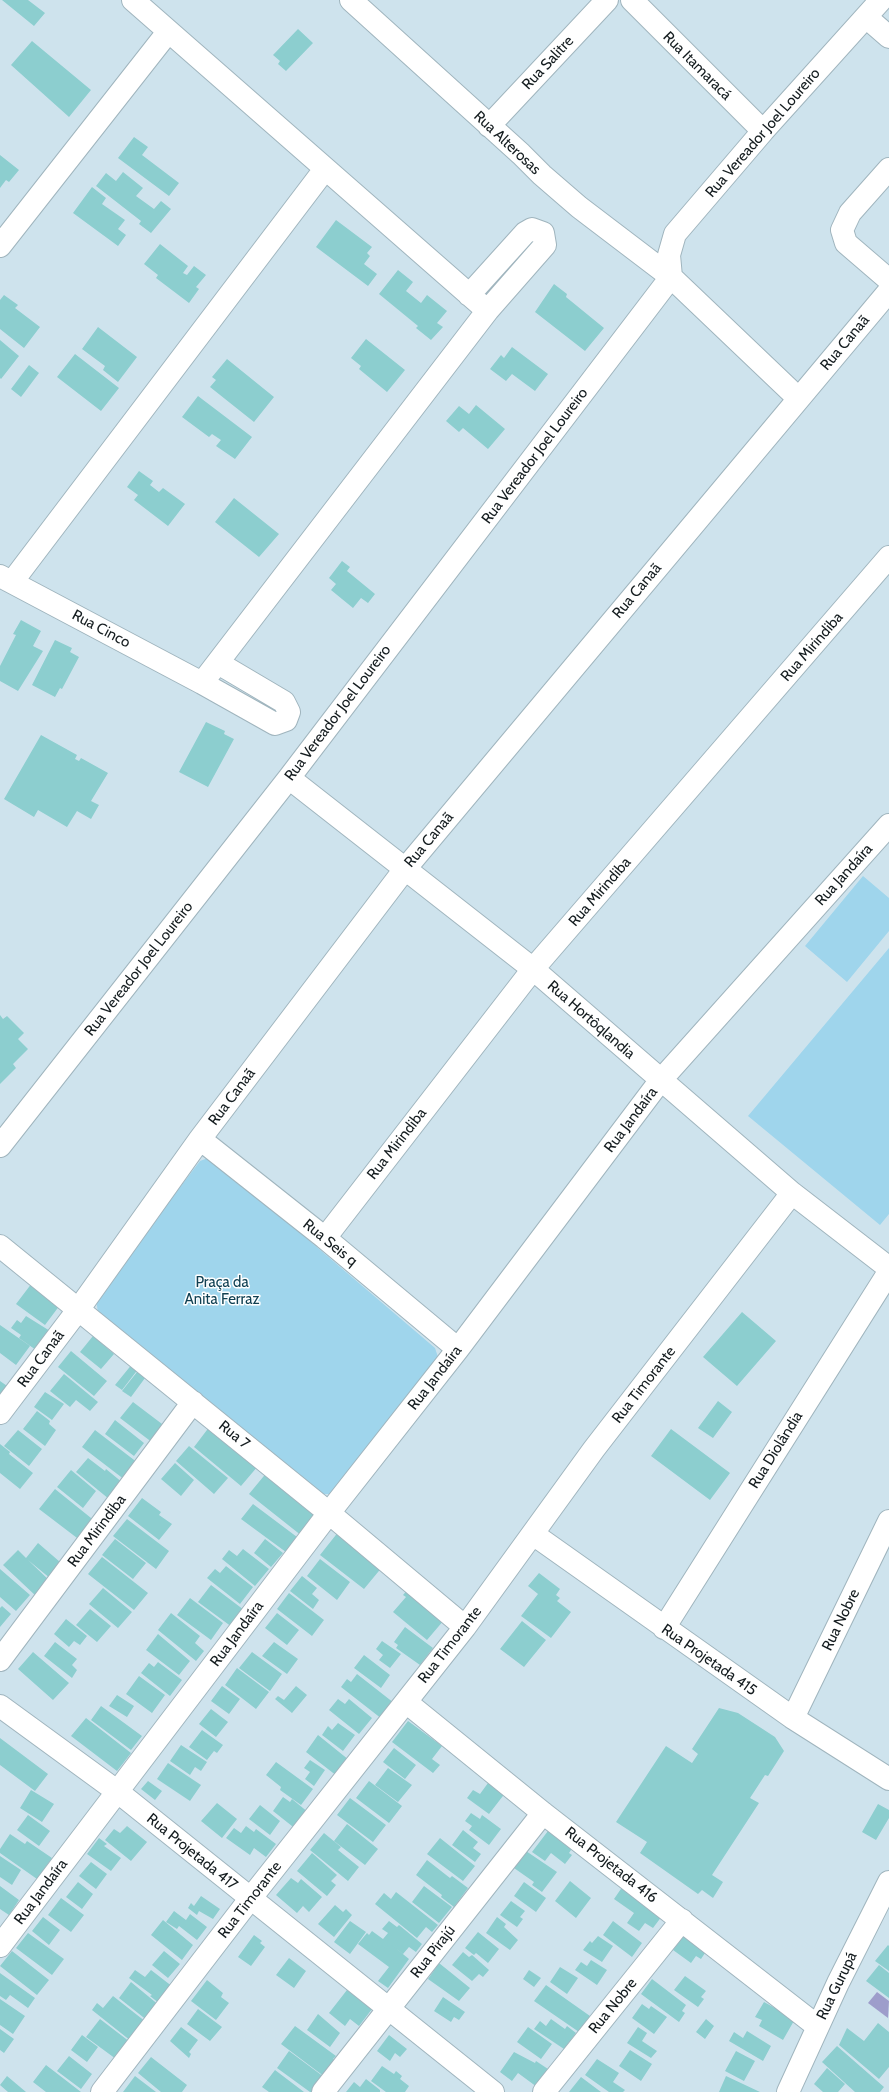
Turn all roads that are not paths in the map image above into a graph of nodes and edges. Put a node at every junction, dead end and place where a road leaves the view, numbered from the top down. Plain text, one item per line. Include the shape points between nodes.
1 (133, 0) edge
2 (351, 0) edge
3 (607, 0) edge
4 (632, 0) edge
5 (881, 0) edge
6 (866, 16) junction
7 (168, 32) junction
8 (889, 37) edge
9 (489, 126) junction
10 (762, 131) junction
11 (325, 169) junction
12 (889, 169) edge
13 (0, 246) edge
14 (671, 277) junction
15 (889, 280) edge
16 (889, 291) edge
17 (469, 295) junction
18 (488, 310) junction
19 (798, 398) junction
20 (889, 557) edge
21 (6, 579) edge
22 (218, 663) junction
23 (202, 683) junction
24 (289, 778) junction
25 (889, 825) edge
26 (404, 869) junction
27 (533, 969) junction
28 (660, 1081) junction
29 (200, 1139) junction
30 (0, 1146) edge
31 (792, 1193) junction
32 (324, 1238) junction
33 (0, 1246) edge
34 (889, 1268) edge
35 (889, 1272) edge
36 (78, 1310) junction
37 (458, 1349) junction
38 (193, 1402) junction
39 (0, 1413) edge
40 (330, 1513) junction
41 (889, 1521) edge
42 (533, 1534) junction
43 (465, 1627) junction
44 (664, 1628) junction
45 (0, 1660) edge
46 (406, 1702) junction
47 (0, 1706) edge
48 (793, 1718) junction
49 (889, 1778) edge
50 (118, 1792) junction
51 (543, 1813) junction
52 (889, 1882) edge
53 (250, 1899) junction
54 (682, 1920) junction
55 (0, 1946) edge
56 (388, 2009) junction
57 (817, 2026) junction
58 (102, 2092) edge
59 (323, 2092) edge
60 (493, 2092) edge
61 (544, 2092) edge
62 (788, 2092) edge

1 - 7 street
2 - 9 street, Rua Alterosas
3 - 9 street, Rua Salitre
4 - 10 street, Rua Itamaracá
5 - 6 street, Rua Vereador Joel Loureiro
6 - 8 street
6 - 10 street, Rua Vereador Joel Loureiro
7 - 11 street
7 - 13 street
9 - 14 street, Rua Alterosas via 574,202
10 - 14 street, Rua Vereador Joel Loureiro via 675,234 670,255
11 - 17 street
11 - 21 street
12 - 15 street via 850,213 842,230 846,243
14 - 19 street
14 - 24 street, Rua Vereador Joel Loureiro
16 - 19 street, Rua Canaã
17 - 18 street
17 - 18 street via 525,233 532,229 540,231 545,237 545,245
18 - 22 street
19 - 26 street, Rua Canaã
20 - 27 street, Rua Mirindiba
21 - 23 street, Rua Cinco
22 - 23 street
22 - 23 street, Rua Cinco via 284,702 289,712 286,720 276,724
24 - 26 street, Rua Hortôqlandia
24 - 30 street, Rua Vereador Joel Loureiro
25 - 28 street, Rua Jandaíra
26 - 27 street, Rua Hortôqlandia
26 - 29 street, Rua Canaã
27 - 28 street, Rua Hortôqlandia
27 - 32 street, Rua Mirindiba
28 - 31 street, Rua Hortôqlandia
28 - 37 street, Rua Jandaíra
29 - 32 street, Rua Seis q
29 - 36 street, Rua Canaã
31 - 34 street, Rua Hortôqlandia
31 - 42 street, Rua Timorante via 594,1449
32 - 37 street, Rua Seis q
33 - 36 street, Rua 7
35 - 44 street, Rua Diolândia
36 - 38 street, Rua 7
36 - 39 street, Rua Canaã
37 - 40 street, Rua Jandaíra
38 - 40 street, Rua 7
38 - 45 street, Rua Mirindiba
40 - 43 street, Rua 7
40 - 50 street, Rua Jandaíra
41 - 48 street, Rua Nobre
42 - 43 street, Rua Timorante
42 - 44 street, Rua Projetada 415
43 - 46 street, Rua Timorante
44 - 48 street, Rua Projetada 415
46 - 51 street, Rua Projetada 416
46 - 53 street, Rua Timorante
47 - 50 street, Rua Projetada 417
48 - 49 street, Rua Projetada 415
50 - 53 street, Rua Projetada 417
50 - 55 street, Rua Jandaíra
51 - 54 street, Rua Projetada 416
51 - 56 street, Rua Pirajú
52 - 57 street, Rua Gurupá
53 - 56 street, Rua Projetada 417
53 - 58 street, Rua Timorante
54 - 57 street, Rua Projetada 416
54 - 61 street, Rua Nobre
56 - 59 street, Rua Pirajú
56 - 60 street, Rua Projetada 417
57 - 62 street, Rua Gurupá

